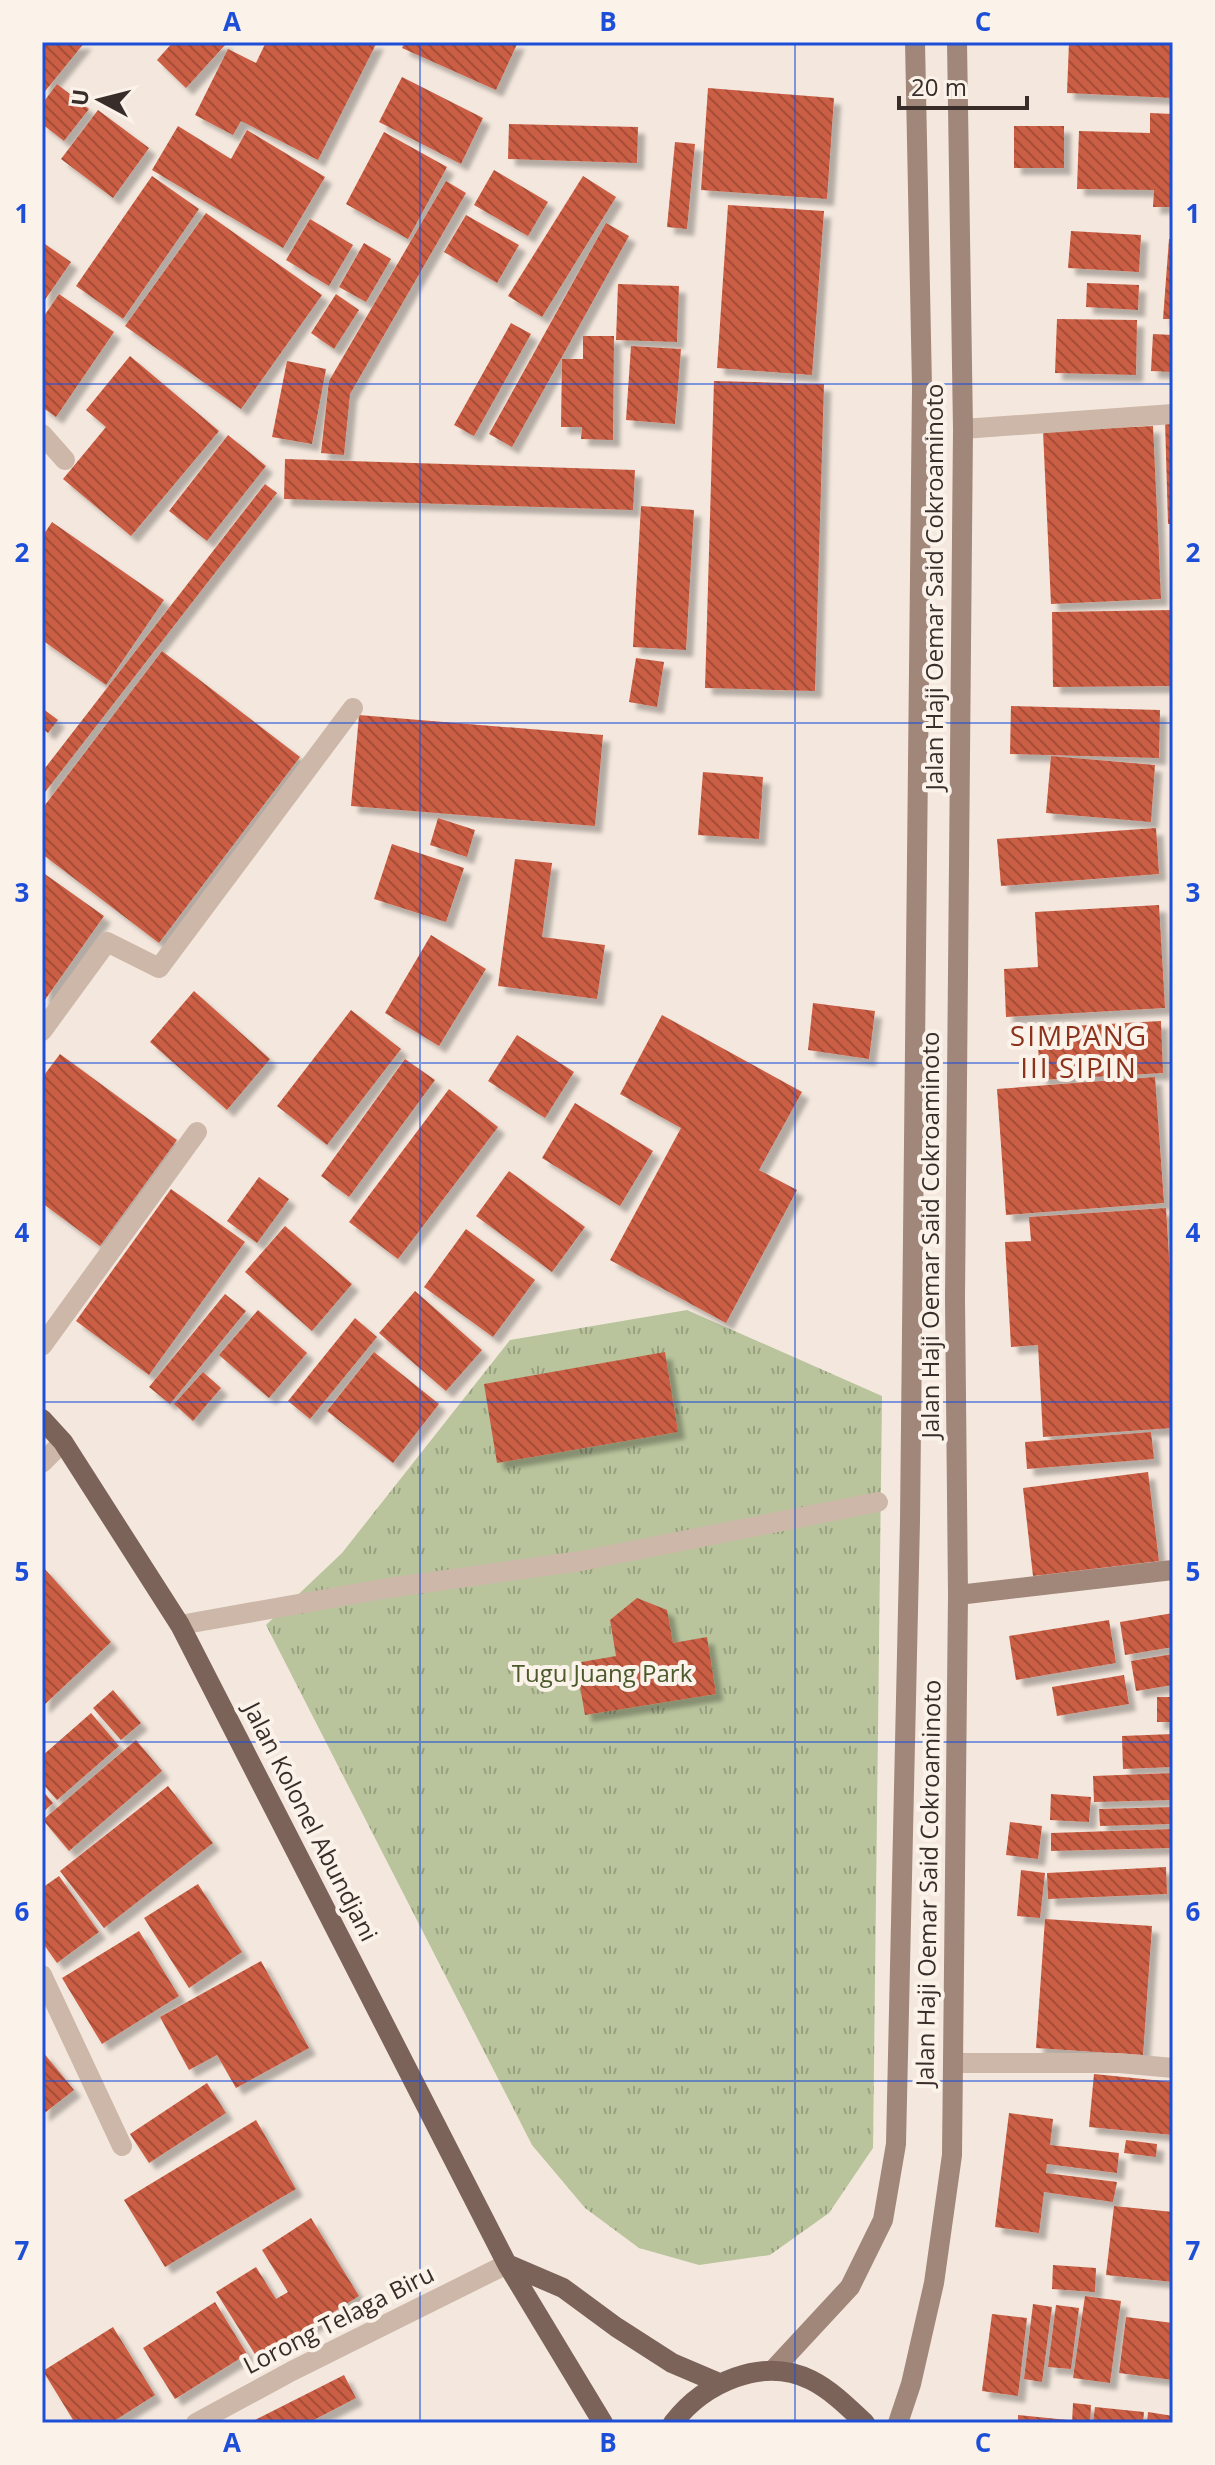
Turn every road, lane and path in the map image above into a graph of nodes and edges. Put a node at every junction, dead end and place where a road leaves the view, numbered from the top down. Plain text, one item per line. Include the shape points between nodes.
1 (915, 42) edge
2 (957, 42) edge
3 (1173, 414) edge
4 (963, 429) junction
5 (42, 434) edge
6 (65, 460) dead end
7 (353, 708) dead end
8 (42, 1031) edge
9 (197, 1132) dead end
10 (42, 1346) edge
11 (42, 1419) edge
12 (63, 1442) junction
13 (42, 1463) edge
14 (878, 1502) dead end
15 (1173, 1570) edge
16 (958, 1595) junction
17 (180, 1625) junction
18 (42, 1975) edge
19 (953, 2063) junction
20 (1173, 2068) edge
21 (122, 2146) dead end
22 (507, 2264) junction
23 (773, 2370) junction
24 (719, 2383) junction
25 (196, 2423) edge
26 (603, 2423) edge
27 (673, 2423) edge
28 (865, 2423) edge
29 (898, 2423) edge

1 - 23 main road, Jalan Haji Oemar Said Cokroaminoto via 921,419 910,1521 896,2144 883,2220 850,2287
2 - 4 main road, Jalan Haji Oemar Said Cokroaminoto
3 - 4 street
4 - 16 main road, Jalan Haji Oemar Said Cokroaminoto via 955,1298
5 - 6 street
7 - 8 street via 159,968 107,942
9 - 10 street
11 - 12 main road, Jalan Kolonel Abundjani
12 - 13 street
12 - 17 main road, Jalan Kolonel Abundjani
14 - 17 street via 581,1561
15 - 16 main road
16 - 19 main road, Jalan Haji Oemar Said Cokroaminoto
17 - 22 main road, Jalan Kolonel Abundjani
18 - 21 street
19 - 20 street
19 - 29 main road, Jalan Haji Oemar Said Cokroaminoto via 952,2155 936,2268
22 - 24 main road via 563,2288 672,2363
22 - 25 street, Lorong Telaga Biru
22 - 26 main road, Jalan Kolonel Abundjani
23 - 24 main road
23 - 28 main road via 810,2380
24 - 27 main road via 694,2399

